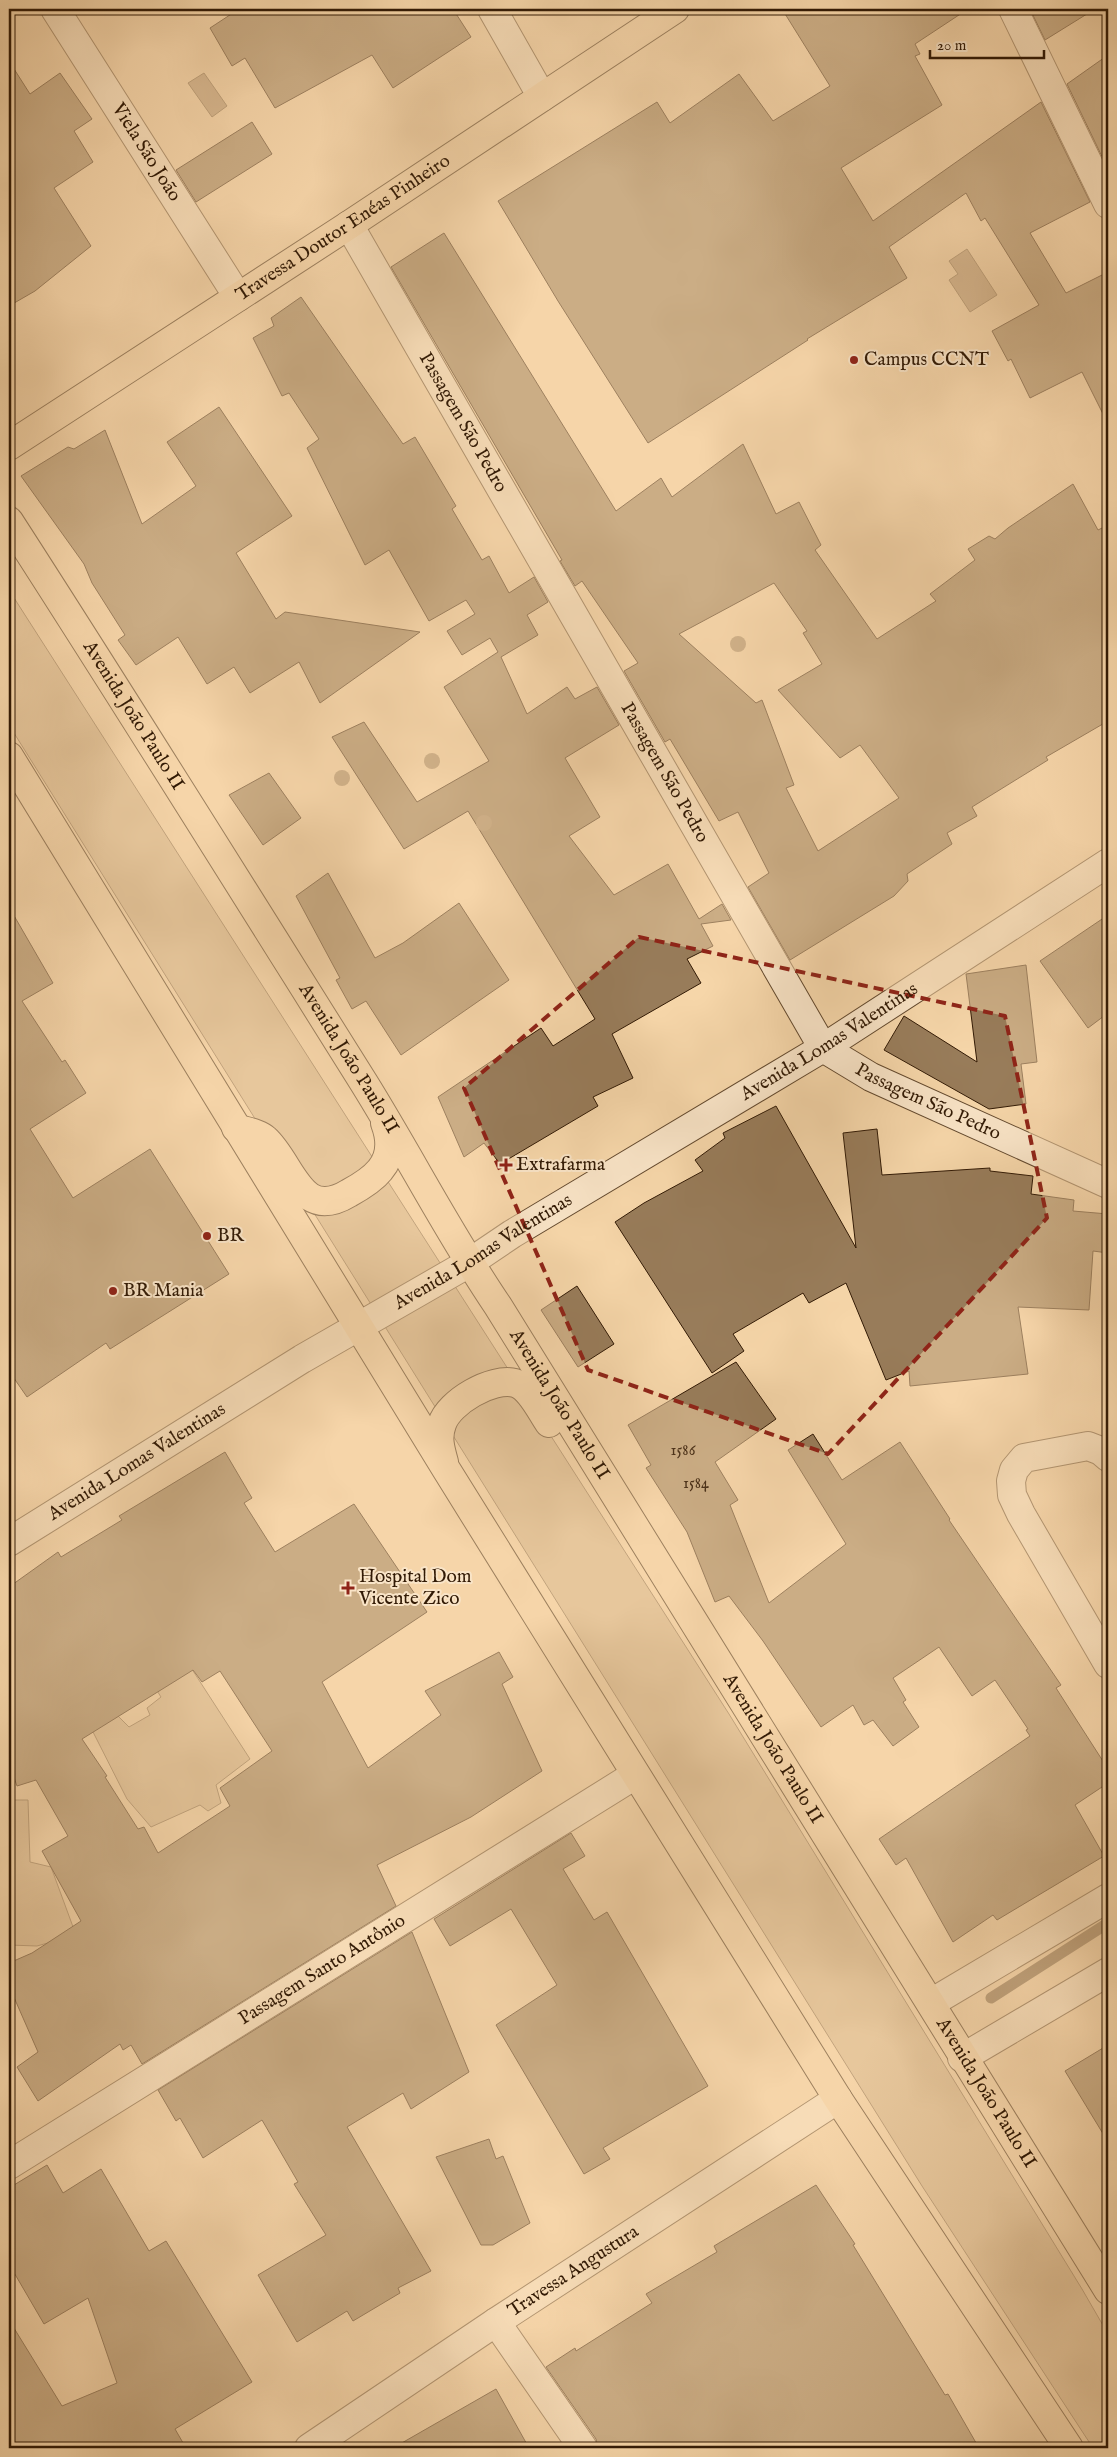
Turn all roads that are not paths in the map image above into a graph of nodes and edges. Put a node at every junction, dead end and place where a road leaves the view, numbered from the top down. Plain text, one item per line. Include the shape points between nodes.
1 (55, 9) edge
2 (492, 9) edge
3 (675, 9) edge
4 (1013, 9) edge
5 (542, 97) junction
6 (1108, 204) edge
7 (349, 225) junction
8 (238, 297) junction
9 (9, 446) edge
10 (9, 521) edge
11 (9, 756) edge
12 (1108, 863) edge
13 (824, 1048) junction
14 (381, 1111) junction
15 (236, 1128) junction
16 (1108, 1184) edge
17 (469, 1263) junction
18 (359, 1325) junction
19 (1108, 1457) edge
20 (593, 1460) junction
21 (446, 1470) junction
22 (9, 1542) edge
23 (1108, 1664) edge
24 (636, 1775) junction
25 (1108, 1898) edge
26 (1108, 1972) edge
27 (931, 2003) junction
28 (962, 2058) junction
29 (838, 2099) junction
30 (9, 2164) edge
31 (1108, 2290) edge
32 (496, 2322) junction
33 (309, 2448) edge
34 (583, 2448) edge
35 (1069, 2448) edge

1 - 8 street, Viela São João
2 - 5 street
3 - 5 main road, Travessa Doutor Enéas Pinheiro
4 - 6 street
5 - 7 main road, Travessa Doutor Enéas Pinheiro
7 - 8 main road, Travessa Doutor Enéas Pinheiro
7 - 13 street, Passagem São Pedro
8 - 9 main road, Travessa Doutor Enéas Pinheiro
10 - 14 main road, Avenida João Paulo II
11 - 15 main road
12 - 13 street, Avenida Lomas Valentinas
13 - 16 street, Passagem São Pedro via 871,1077
13 - 17 street, Avenida Lomas Valentinas via 520,1229
14 - 15 main road via 389,1134 387,1160 369,1180 336,1200 314,1200 304,1194 265,1138
14 - 17 main road, Avenida João Paulo II
15 - 18 main road
17 - 18 street, Avenida Lomas Valentinas
17 - 20 main road, Avenida João Paulo II
18 - 21 main road
18 - 22 street, Avenida Lomas Valentinas
19 - 23 street via 1101,1450 1088,1446 1024,1458 1010,1481 1021,1514
20 - 21 main road via 564,1446 526,1389 515,1383 493,1382 460,1401 442,1422 439,1436
20 - 27 main road, Avenida João Paulo II
21 - 24 main road
24 - 29 main road
24 - 30 street, Passagem Santo Antônio
25 - 27 street
26 - 28 street
27 - 28 main road, Avenida João Paulo II
28 - 31 main road, Avenida João Paulo II
29 - 32 street, Travessa Angustura
29 - 35 main road
32 - 33 street, Travessa Angustura
32 - 34 street

